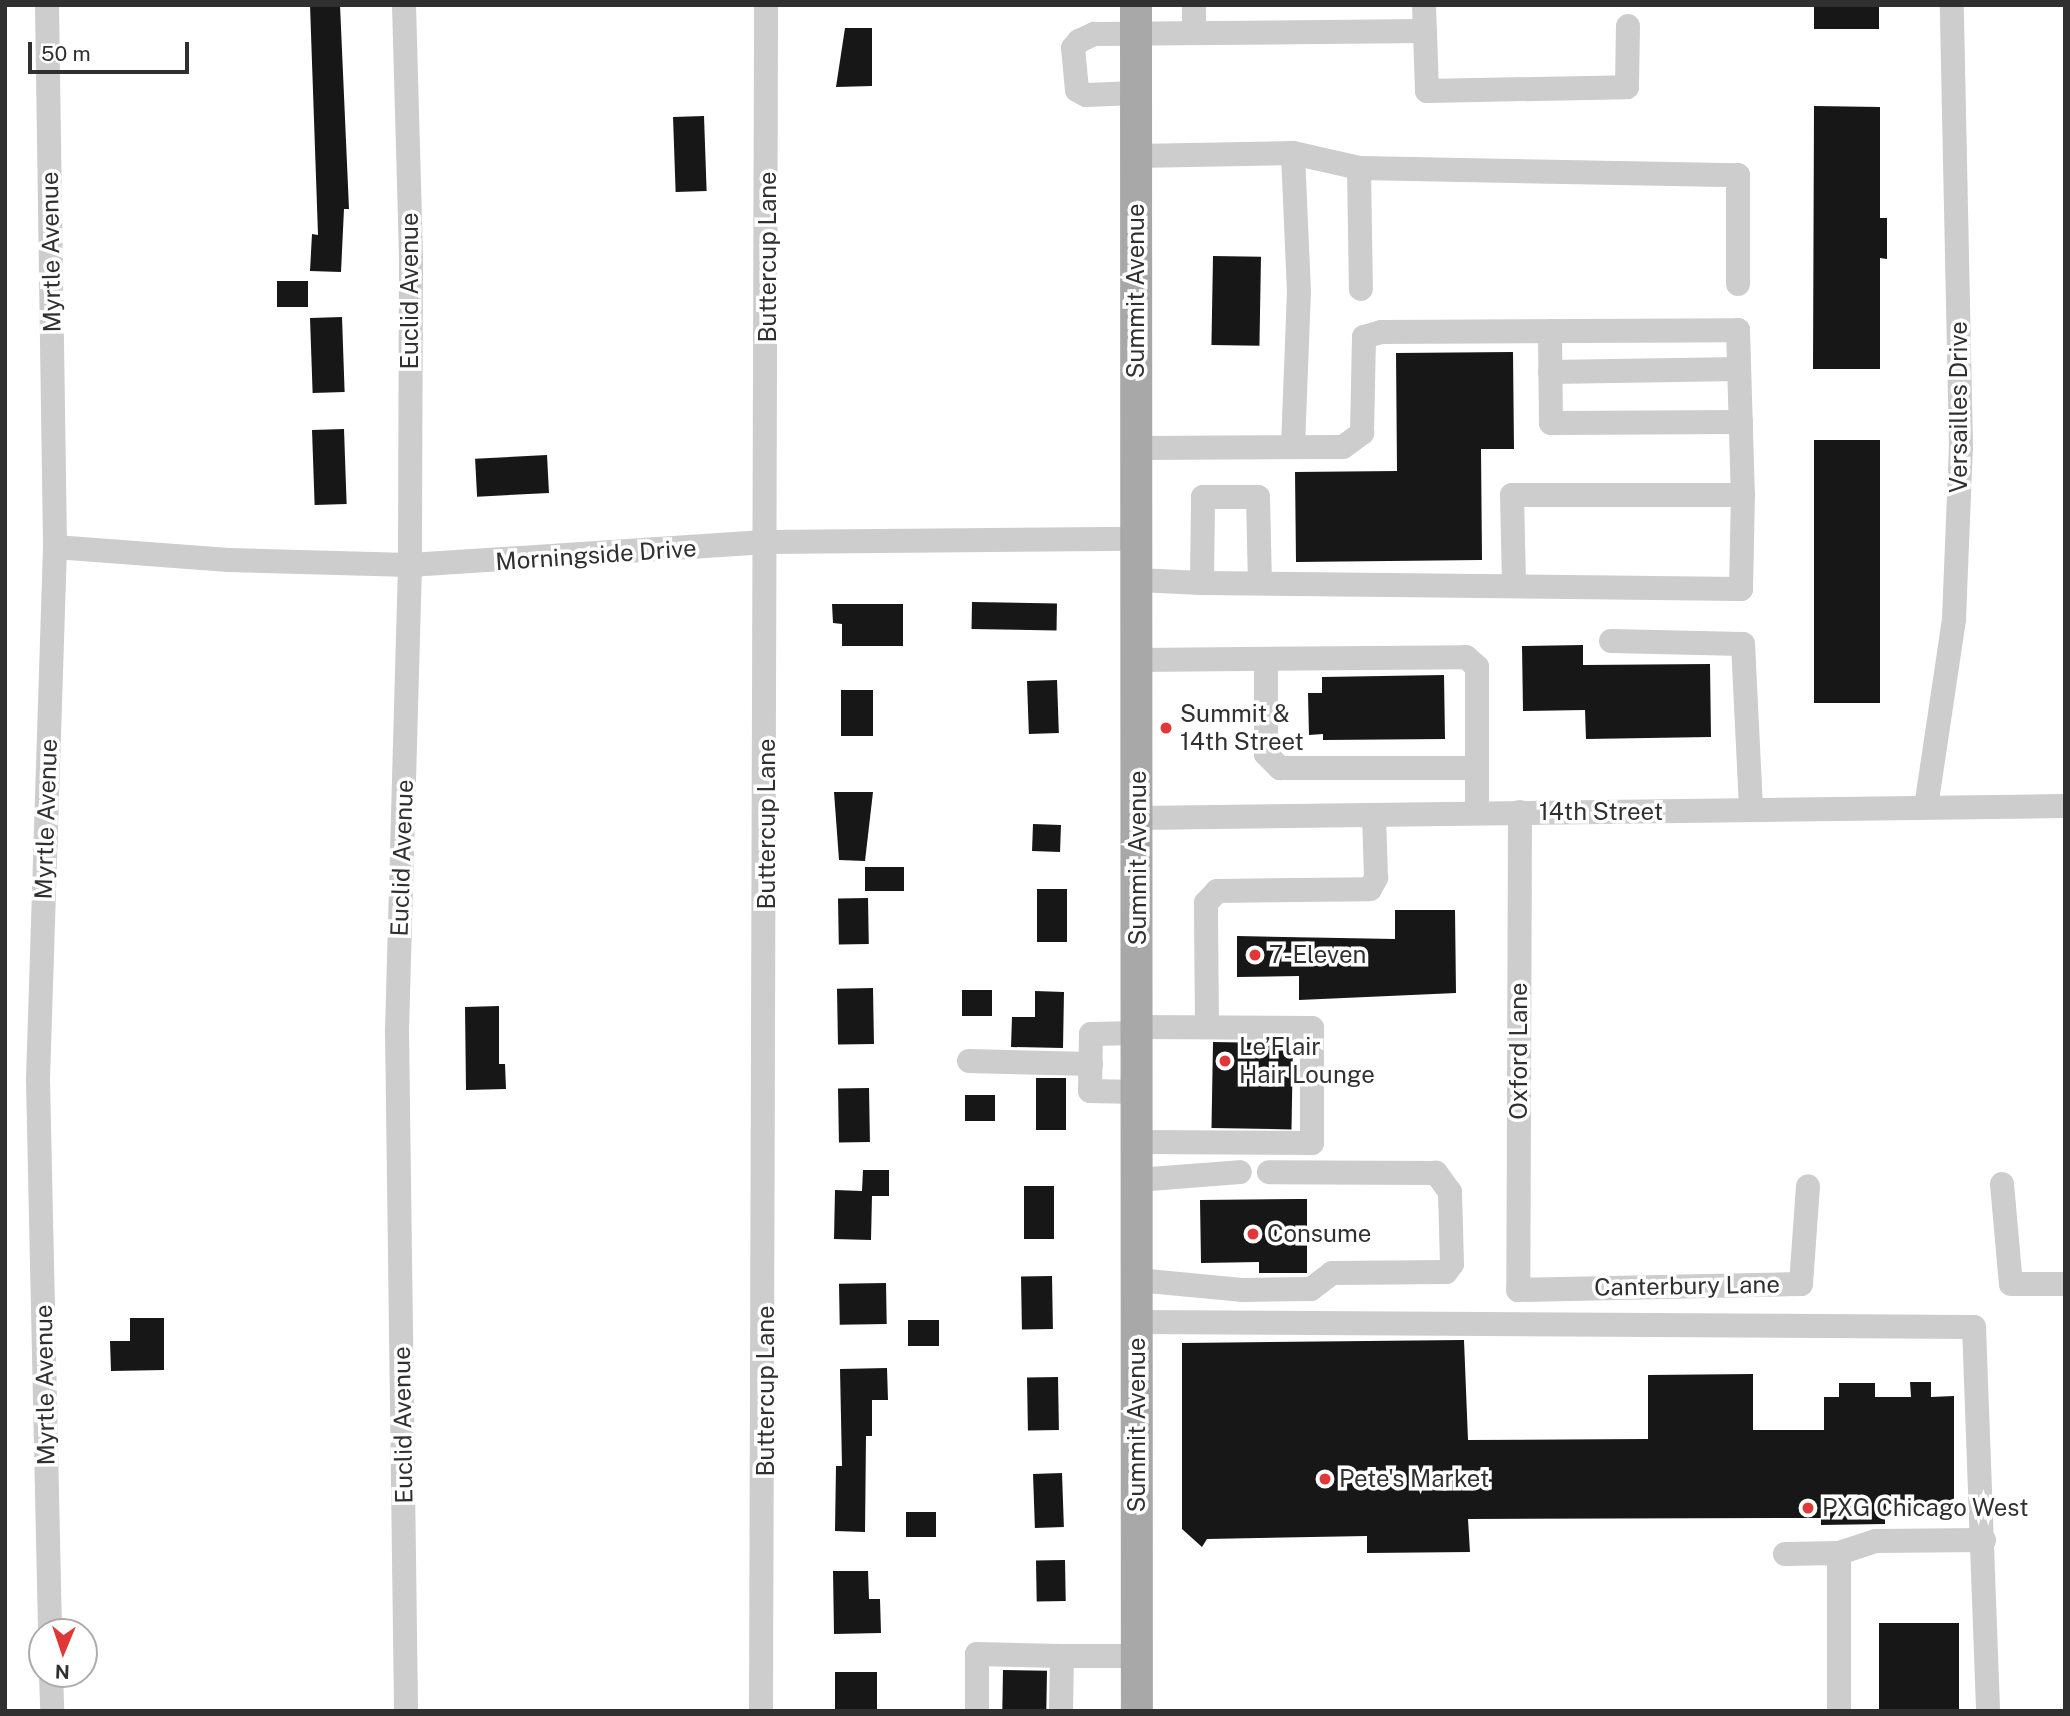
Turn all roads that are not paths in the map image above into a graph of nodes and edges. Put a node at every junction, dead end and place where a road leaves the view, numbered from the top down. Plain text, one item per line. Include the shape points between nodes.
1 (47, 5) edge
2 (404, 5) edge
3 (766, 5) edge
4 (1194, 5) edge
5 (1424, 5) edge
6 (1952, 5) edge
7 (1136, 20) edge
8 (1628, 26) dead end
9 (1425, 31) junction
10 (1194, 33) junction
11 (1136, 93) junction
12 (1293, 153) junction
13 (1136, 156) junction
14 (1359, 167) junction
15 (1738, 284) dead end
16 (1361, 289) dead end
17 (1550, 331) junction
18 (1739, 369) junction
19 (1550, 372) junction
20 (1741, 422) junction
21 (1293, 447) junction
22 (1137, 448) junction
23 (1743, 495) junction
24 (1137, 539) junction
25 (767, 542) junction
26 (55, 547) junction
27 (410, 565) junction
28 (1137, 580) junction
29 (1202, 583) junction
30 (1260, 583) junction
31 (1514, 586) junction
32 (1611, 641) dead end
33 (1266, 659) junction
34 (1138, 660) junction
35 (1477, 768) junction
36 (2065, 806) edge
37 (1926, 807) junction
38 (1751, 810) junction
39 (1520, 812) junction
40 (1477, 813) junction
41 (1374, 815) junction
42 (1138, 818) junction
43 (1207, 1027) junction
44 (1138, 1030) junction
45 (969, 1060) dead end
46 (1091, 1064) junction
47 (1138, 1092) junction
48 (1138, 1142) junction
49 (1240, 1172) dead end
50 (1269, 1172) dead end
51 (1137, 1180) junction
52 (2002, 1184) dead end
53 (1808, 1186) dead end
54 (1137, 1280) junction
55 (2065, 1284) edge
56 (1518, 1290) joint
57 (1137, 1322) junction
58 (1984, 1540) junction
59 (1839, 1553) junction
60 (1784, 1554) dead end
61 (50, 1618) edge
62 (1062, 1656) junction
63 (1137, 1656) junction
64 (51, 1688) edge
65 (52, 1711) edge
66 (406, 1711) edge
67 (761, 1711) edge
68 (977, 1711) edge
69 (1060, 1711) edge
70 (1137, 1711) edge
71 (1839, 1711) edge
72 (1988, 1711) edge

1 - 26 street, Myrtle Avenue
2 - 27 street, Euclid Avenue via 411,258
3 - 25 street, Buttercup Lane
4 - 10 street
5 - 9 street
6 - 37 street, Versailles Drive via 1961,460 1954,619
7 - 10 street
7 - 11 main road, Summit Avenue
7 - 11 street via 1085,36 1073,48 1074,79 1081,93
8 - 9 street via 1627,87 1427,91
9 - 10 street
11 - 13 main road, Summit Avenue
12 - 13 street
12 - 14 street
12 - 21 street via 1299,292
13 - 22 main road, Summit Avenue
14 - 15 street via 1738,175
14 - 16 street
17 - 18 street via 1738,330
17 - 19 street
17 - 21 street via 1381,332 1364,337 1362,433 1343,447
18 - 19 street
18 - 20 street
19 - 20 street via 1551,423
20 - 23 street
21 - 22 street
22 - 24 main road, Summit Avenue
23 - 31 street via 1741,589
23 - 31 street via 1512,495
24 - 25 street, Morningside Drive
24 - 28 main road, Summit Avenue
25 - 27 street, Morningside Drive
25 - 67 street, Buttercup Lane via 766,1643
26 - 27 street, Morningside Drive via 229,560
26 - 61 street, Myrtle Avenue via 38,1080
27 - 66 street, Euclid Avenue via 397,1030
28 - 29 street
28 - 34 main road, Summit Avenue
29 - 30 street
29 - 30 street via 1203,497 1258,497
30 - 31 street
32 - 38 street via 1743,643
33 - 34 street
33 - 35 street via 1266,754 1280,768
33 - 35 street via 1466,657 1477,667
34 - 42 main road, Summit Avenue
35 - 40 street
36 - 37 street, 14th Street
37 - 38 street, 14th Street
38 - 39 street, 14th Street
39 - 40 street, 14th Street
39 - 56 street, Oxford Lane
40 - 41 street, 14th Street
41 - 42 street, 14th Street
41 - 43 street via 1376,878 1370,889 1217,891 1206,903
42 - 44 main road, Summit Avenue
43 - 44 street
43 - 48 street via 1312,1028 1312,1143
44 - 46 street via 1091,1034
44 - 47 main road, Summit Avenue
45 - 46 street
46 - 47 street via 1090,1091
47 - 48 main road, Summit Avenue
48 - 51 main road, Summit Avenue
49 - 51 street
50 - 54 street via 1436,1173 1450,1192 1452,1264 1446,1272 1332,1273 1311,1289 1242,1290
51 - 54 main road, Summit Avenue
52 - 55 street via 2011,1284
53 - 56 street, Canterbury Lane via 1801,1284
54 - 57 main road, Summit Avenue
57 - 58 street via 1974,1326
57 - 63 main road, Summit Avenue
58 - 59 street via 1876,1541
58 - 72 street
59 - 60 street
59 - 71 street
62 - 63 street
62 - 68 street via 977,1654
62 - 69 street
63 - 70 main road, Summit Avenue
64 - 65 street

